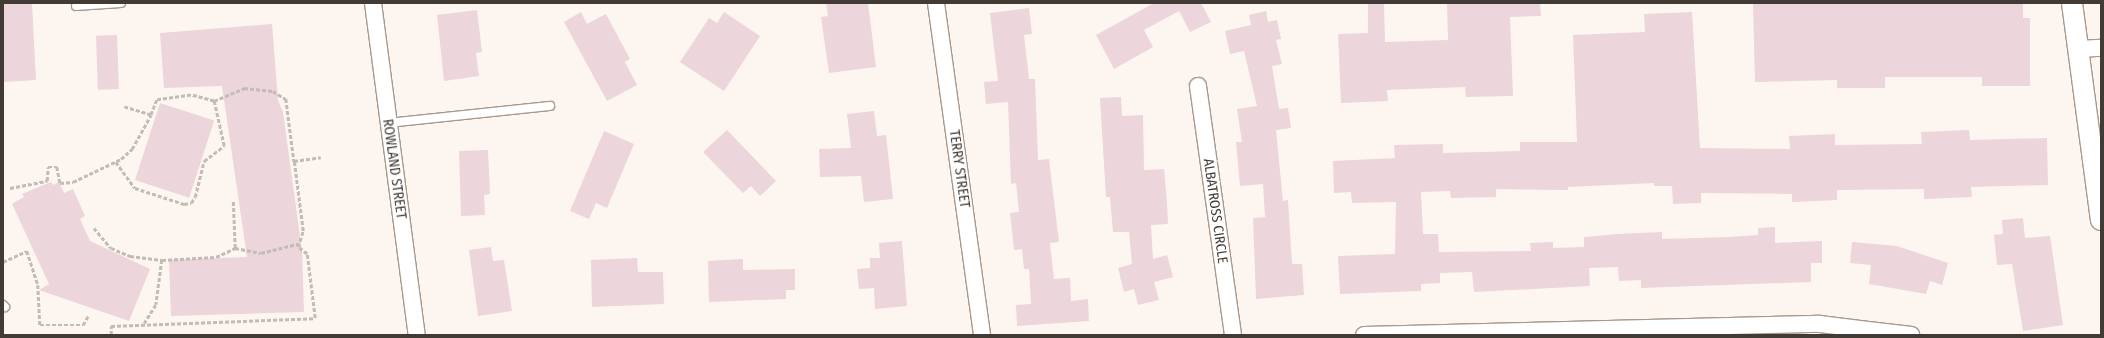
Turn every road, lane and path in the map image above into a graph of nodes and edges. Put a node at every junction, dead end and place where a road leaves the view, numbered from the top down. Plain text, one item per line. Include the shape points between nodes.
1 (121, 3) edge
2 (373, 3) edge
3 (936, 3) edge
4 (2072, 3) edge
5 (76, 6) dead end
6 (2101, 48) edge
7 (2079, 49) junction
8 (1198, 86) dead end
9 (214, 101) junction
10 (550, 106) dead end
11 (124, 107) dead end
12 (151, 115) junction
13 (387, 123) junction
14 (321, 157) dead end
15 (294, 161) junction
16 (116, 162) junction
17 (10, 188) dead end
18 (2099, 191) edge
19 (233, 201) dead end
20 (2101, 220) edge
21 (94, 228) dead end
22 (298, 244) junction
23 (235, 248) junction
24 (162, 260) junction
25 (3, 262) edge
26 (88, 316) dead end
27 (144, 325) junction
28 (111, 335) edge
29 (417, 335) edge
30 (982, 335) edge
31 (1233, 335) edge
32 (1364, 335) edge
33 (1911, 335) edge

1 - 5 lane
2 - 13 street, ROWLAND STREET
3 - 30 street, TERRY STREET
4 - 7 street
6 - 7 street
7 - 18 street
8 - 31 street, ALBATROSS CIRCLE
9 - 12 path via 191,95 157,100
9 - 15 path via 244,88 273,91 286,99
9 - 16 path via 224,146 204,161 201,184 190,203 135,188
10 - 13 lane
11 - 12 path
12 - 16 path via 132,149
13 - 29 street, ROWLAND STREET
14 - 15 path
15 - 22 path via 303,231
16 - 17 path via 92,175 60,183 57,167 48,167 47,181
18 - 20 street
19 - 23 path
21 - 24 path via 111,248 130,256
22 - 23 path via 261,253
22 - 27 path via 307,254 314,318
23 - 24 path via 216,257
24 - 27 path via 156,305
25 - 26 path via 27,251 38,285 40,324 83,325
27 - 28 path via 111,326
32 - 33 street via 1820,324

